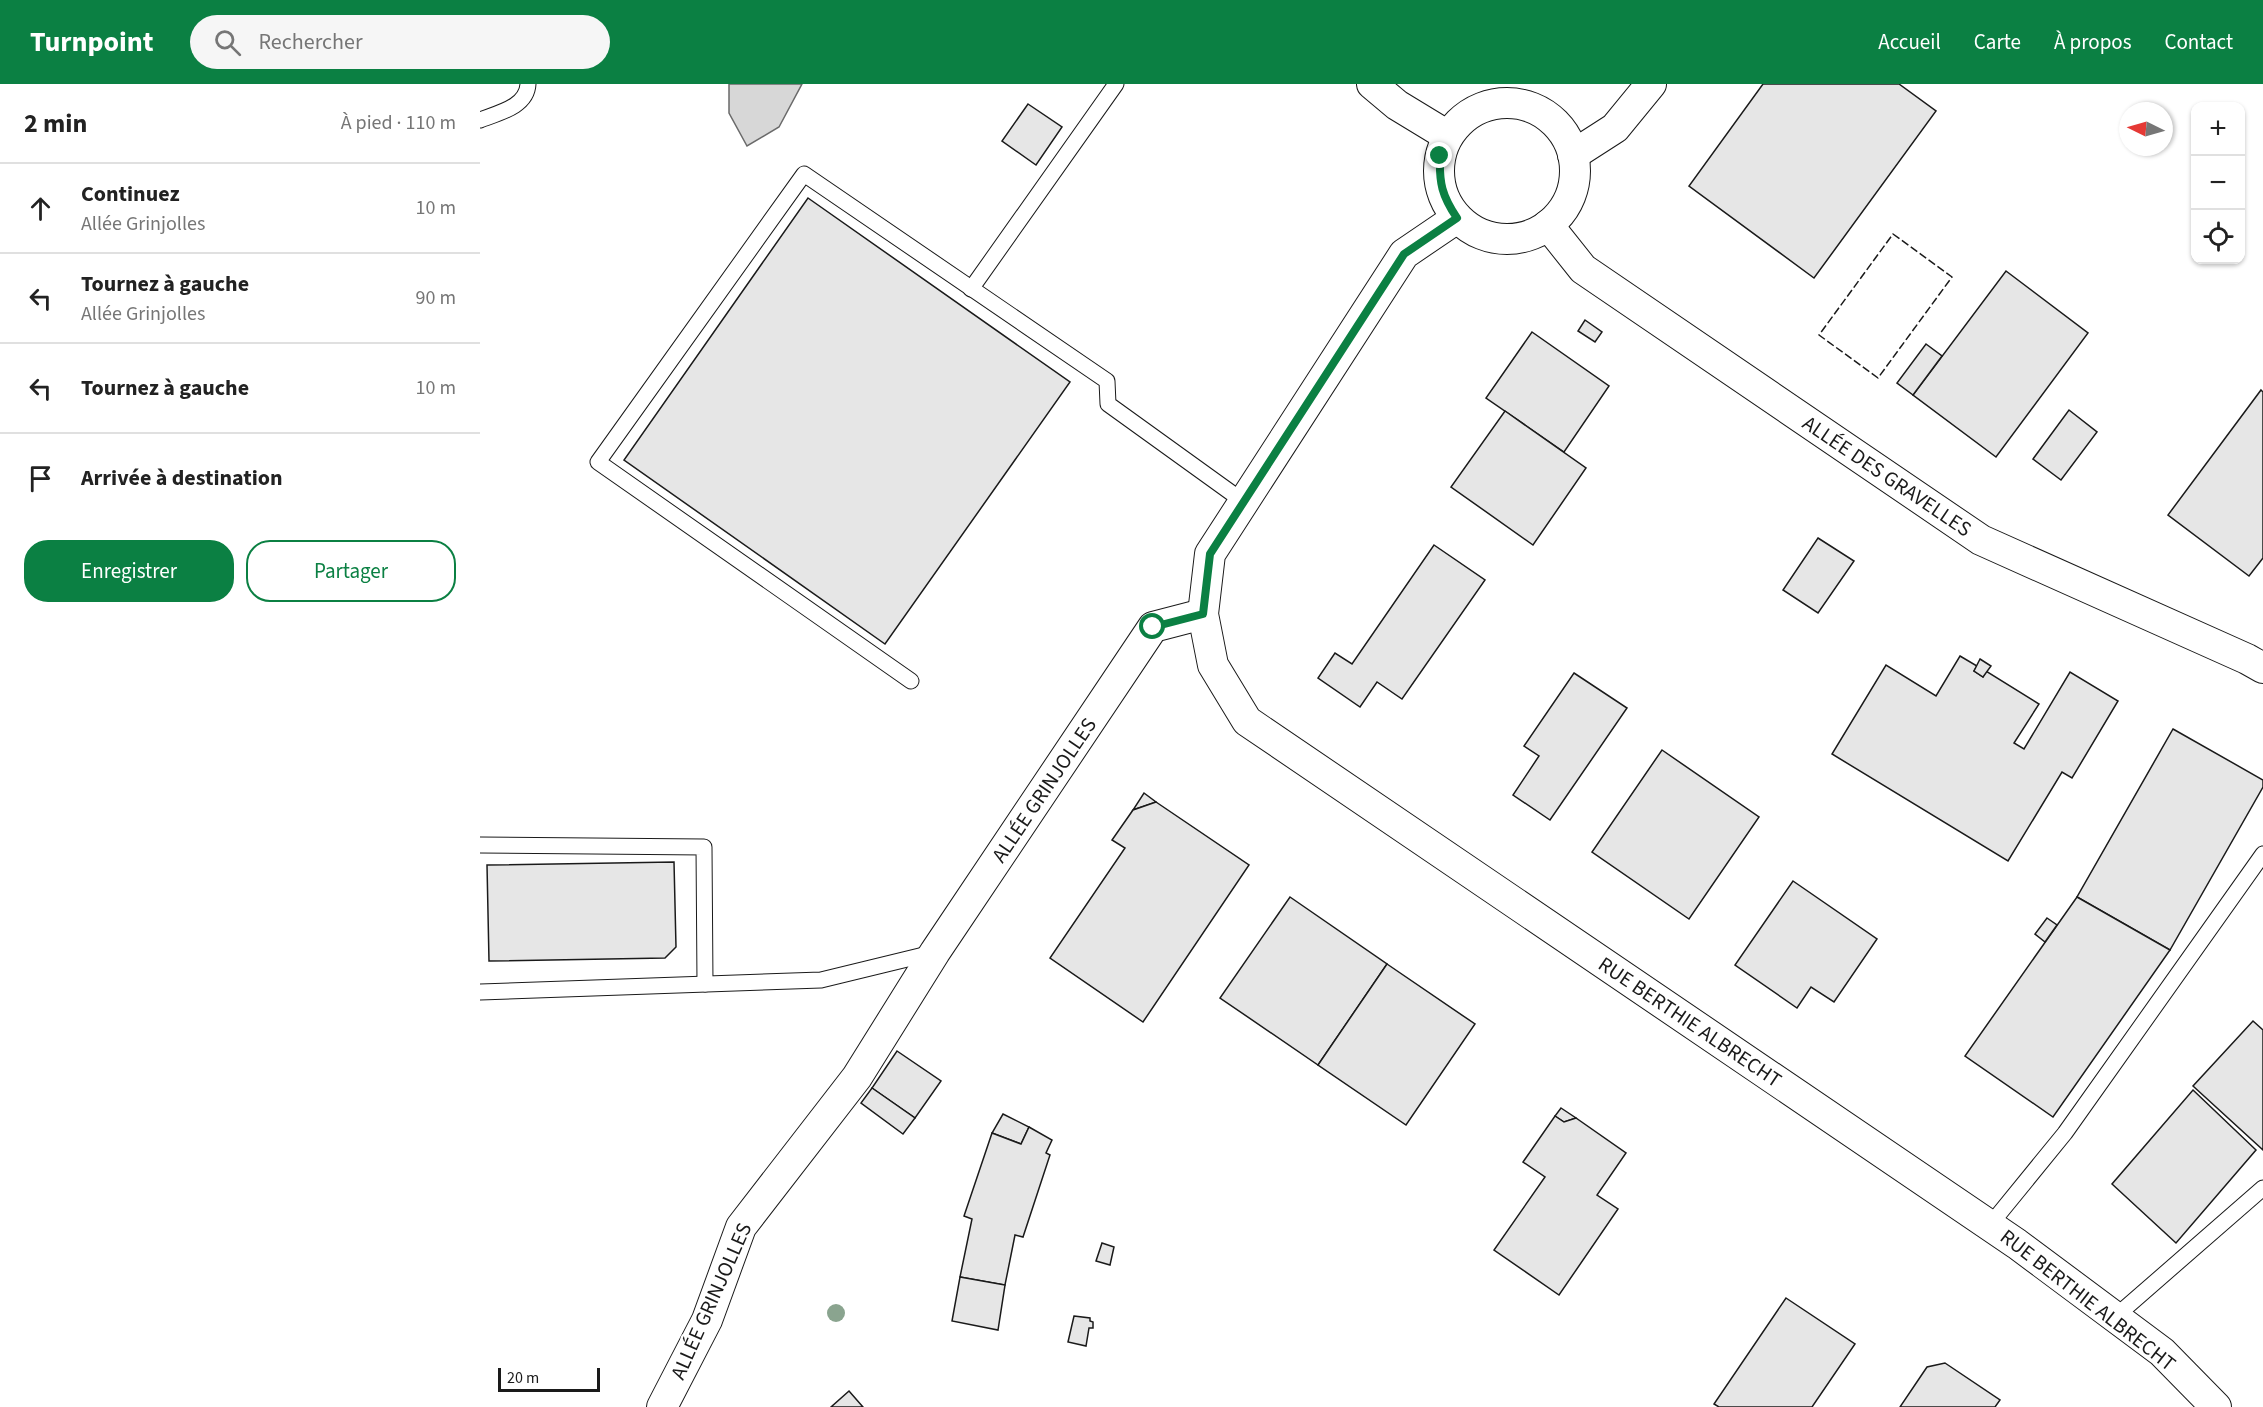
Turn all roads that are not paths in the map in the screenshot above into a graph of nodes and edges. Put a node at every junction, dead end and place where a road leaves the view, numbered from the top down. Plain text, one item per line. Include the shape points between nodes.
1 (528, 84) edge
2 (1116, 84) edge
3 (1372, 84) edge
4 (1651, 84) edge
5 (1525, 94) edge
6 (480, 120) edge
7 (1448, 136) junction
8 (1573, 155) junction
9 (1457, 218) junction
10 (1548, 225) junction
11 (971, 288) junction
12 (1244, 502) junction
13 (1203, 614) junction
14 (2263, 668) edge
15 (911, 681) dead end
16 (480, 845) edge
17 (2263, 854) edge
18 (935, 952) junction
19 (705, 984) junction
20 (480, 992) edge
21 (2263, 1188) edge
22 (1990, 1225) junction
23 (2115, 1317) junction
24 (662, 1407) edge
25 (2216, 1407) edge

1 - 6 lane via 514,107
2 - 11 lane
3 - 7 street via 1397,105
4 - 8 street via 1615,128
5 - 7 street via 1479,108 1462,119
5 - 8 street via 1566,137
7 - 9 street via 1440,156 1439,178 1445,200
8 - 10 street via 1571,194
9 - 10 street via 1473,230 1511,239
9 - 12 street via 1404,254
10 - 14 street, ALLÉE DES GRAVELLES via 1583,269 1981,540
11 - 12 lane via 1107,381 1108,404
11 - 15 lane via 804,174 598,462
12 - 13 street via 1210,554
13 - 18 street, ALLÉE GRINJOLLES via 1153,627
13 - 22 street, RUE BERTHIE ALBRECHT via 1214,665 1247,721
16 - 19 lane via 704,847
17 - 22 lane via 2065,1132
18 - 19 lane via 821,980
18 - 24 street, ALLÉE GRINJOLLES via 857,1077 741,1227 707,1320
19 - 20 lane
21 - 23 lane
22 - 23 street, RUE BERTHIE ALBRECHT
23 - 25 street, RUE BERTHIE ALBRECHT via 2162,1352

